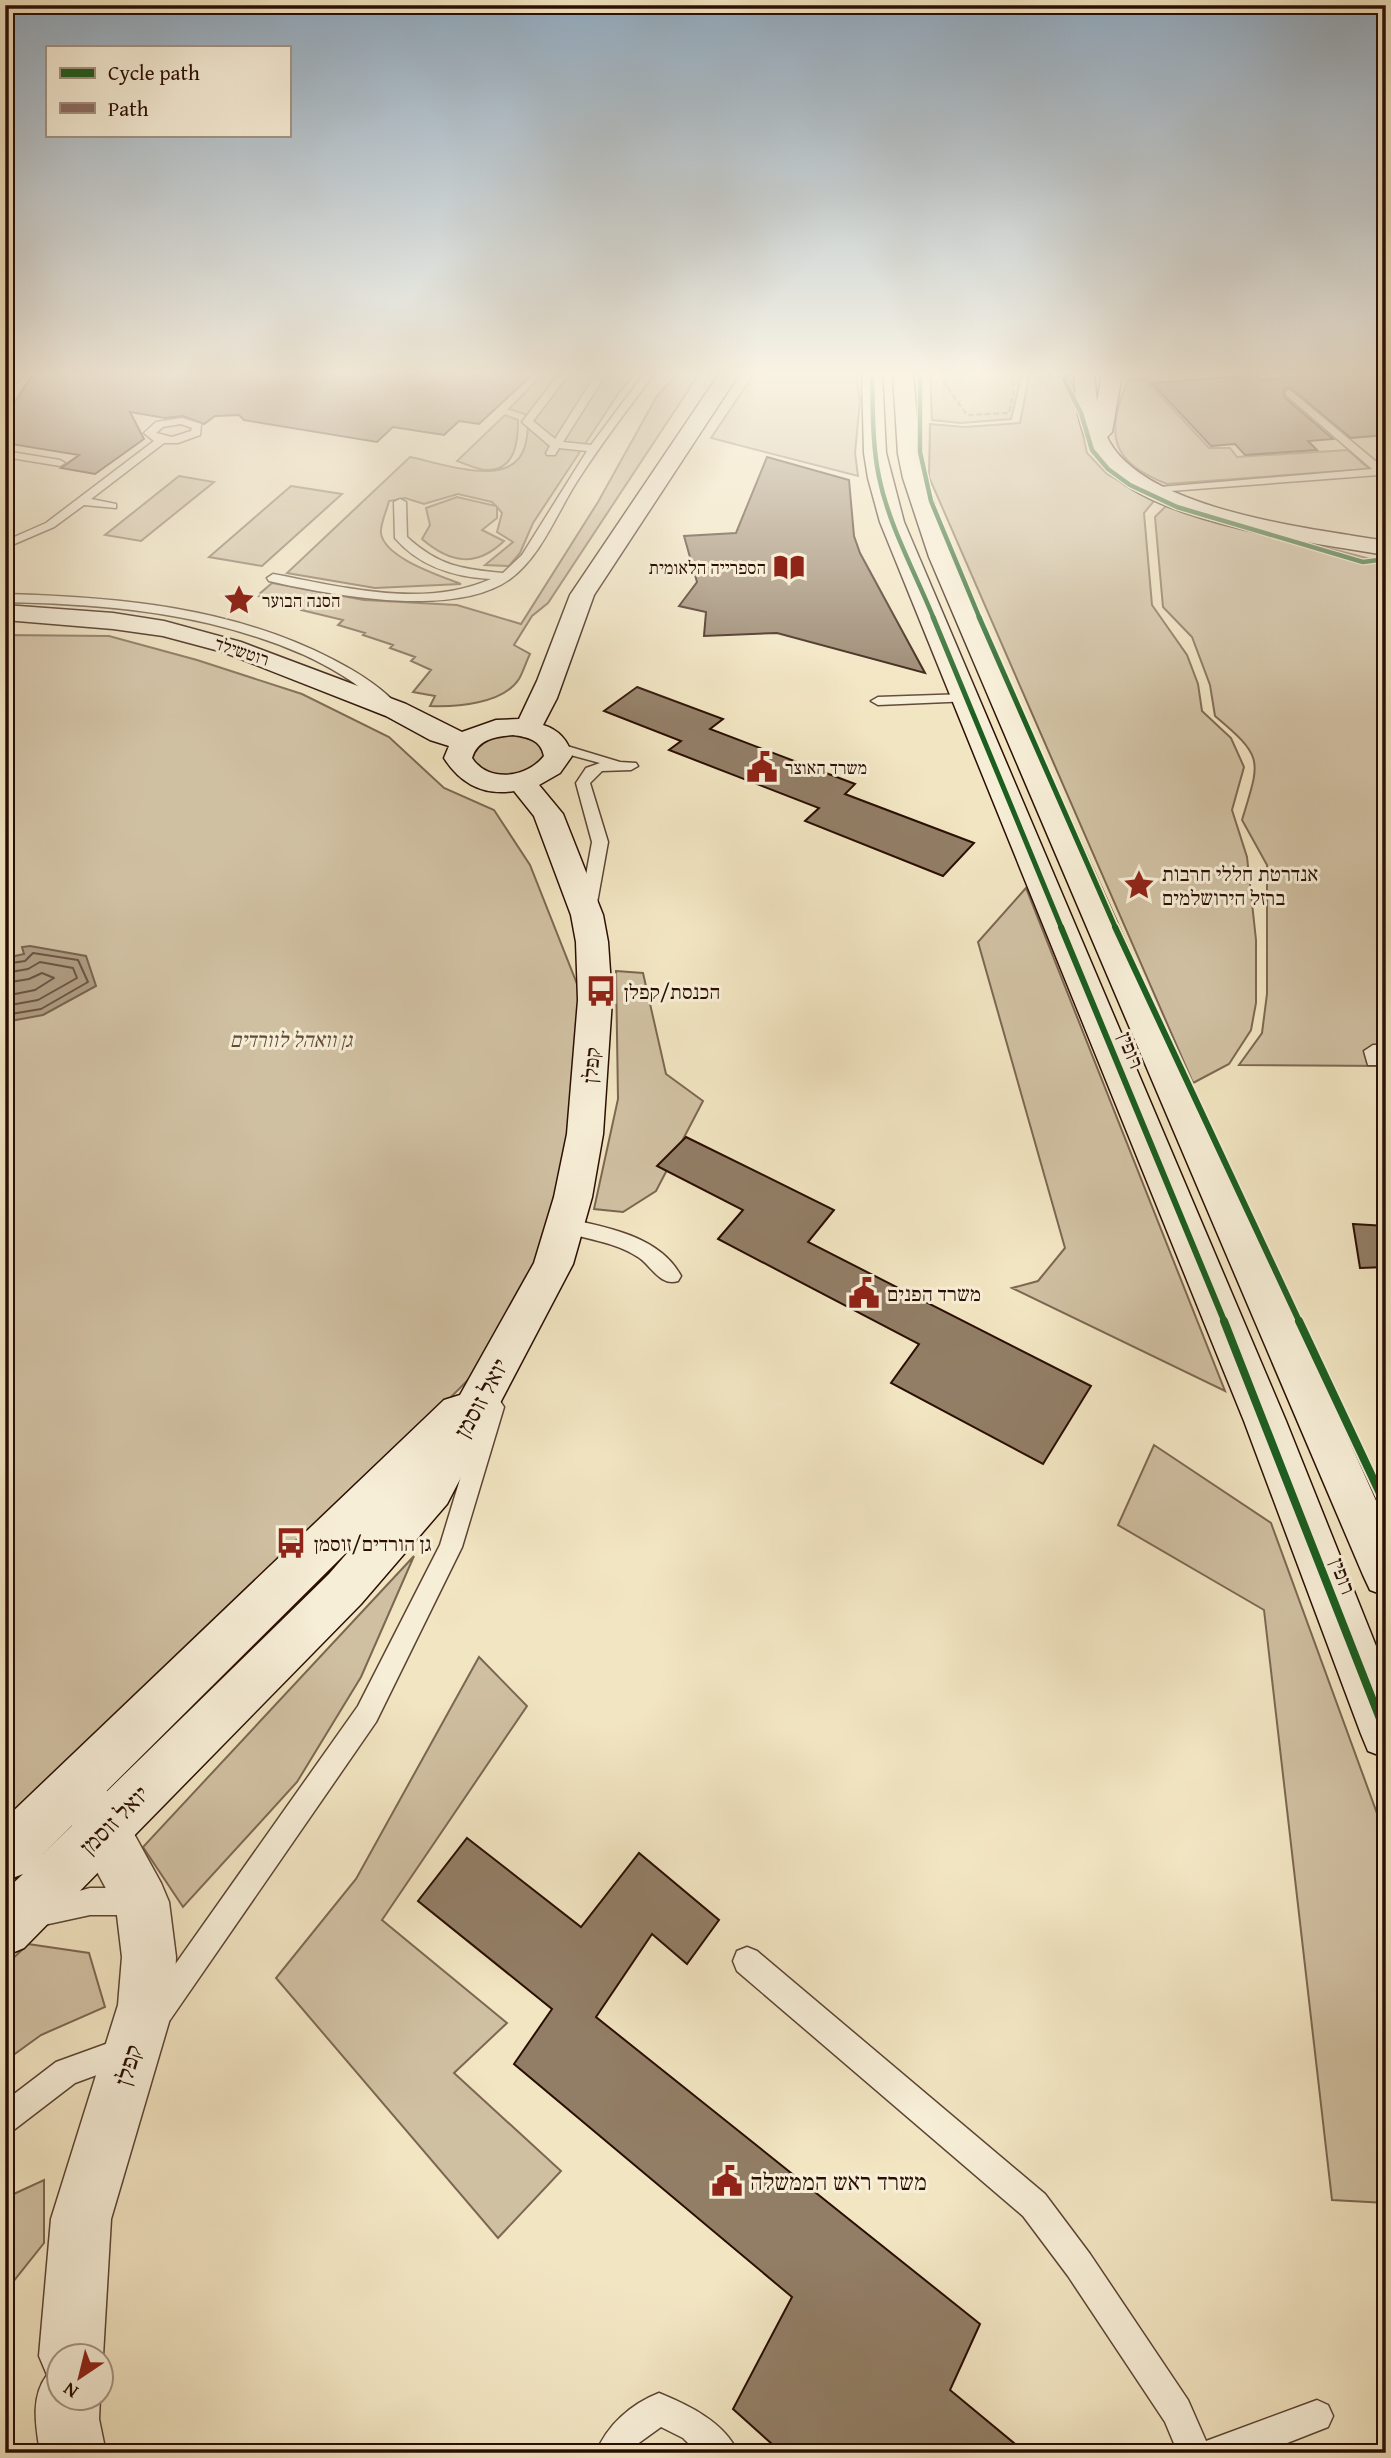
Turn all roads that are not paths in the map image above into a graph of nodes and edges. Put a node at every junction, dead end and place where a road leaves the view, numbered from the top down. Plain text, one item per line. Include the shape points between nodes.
1 (97, 489) edge
2 (569, 489) edge
3 (653, 489) edge
4 (882, 489) edge
5 (918, 489) edge
6 (1145, 489) edge
7 (1180, 489) edge
8 (1148, 491) junction
9 (81, 501) junction
10 (400, 502) dead end
11 (112, 506) dead end
12 (1284, 529) junction
13 (7, 545) edge
14 (1386, 548) edge
15 (1386, 558) edge
16 (506, 576) junction
17 (273, 578) dead end
18 (5, 598) edge
19 (5, 612) edge
20 (284, 641) junction
21 (249, 653) junction
22 (551, 672) junction
23 (966, 698) junction
24 (878, 701) dead end
25 (403, 714) junction
26 (527, 728) junction
27 (465, 742) junction
28 (557, 747) junction
29 (521, 781) junction
30 (587, 915) junction
31 (564, 1225) junction
32 (671, 1276) dead end
33 (511, 1345) junction
34 (1386, 1575) edge
35 (1386, 1734) edge
36 (74, 1789) junction
37 (104, 1830) junction
38 (5, 1855) edge
39 (142, 1902) junction
40 (9, 1925) edge
41 (747, 1961) dead end
42 (133, 2048) junction
43 (5, 2119) edge
44 (72, 2342) edge
45 (67, 2412) edge
46 (1317, 2416) dead end
47 (73, 2453) edge
48 (612, 2453) edge
49 (722, 2453) edge
50 (1194, 2453) edge
51 (1217, 2453) edge

1 - 9 lane
2 - 16 lane via 527,557
3 - 22 street via 582,595
4 - 23 street, רופין
5 - 34 street, רופין via 954,591
6 - 8 street
7 - 8 lane
8 - 12 street via 1180,505
9 - 11 lane
9 - 13 lane via 50,525
10 - 16 lane via 401,538 416,553 447,571
12 - 14 street
12 - 15 street
16 - 17 lane via 480,588 416,598
18 - 20 lane via 160,607 234,623
19 - 21 street, רוטשילד via 164,629
20 - 21 lane
20 - 25 lane via 352,674
21 - 25 street, רוטשילד
22 - 25 street via 513,699 476,715
22 - 26 street via 538,713
23 - 24 lane
23 - 35 street, רופין via 1265,1421
25 - 27 street, רוטשילד
26 - 27 street via 486,731
26 - 28 street via 547,736
27 - 29 street via 458,758 468,773 491,782
28 - 29 street via 554,764
28 - 30 lane via 631,766 593,769 583,783 600,842
29 - 30 street, קפלן via 548,814
30 - 31 street, קפלן via 595,1000 593,1052 585,1135
31 - 32 lane via 615,1237 646,1252
31 - 33 street, קפלן via 553,1265
33 - 36 street, יואל זוסמן via 457,1414
33 - 37 street, יואל זוסמן via 431,1490 345,1589
33 - 42 lane via 451,1546 368,1714
36 - 37 street, קפלן
36 - 38 street, יואל זוסמן
37 - 39 street, קפלן
37 - 40 street, יואל זוסמן
39 - 40 lane via 77,1902
39 - 42 street, קפלן via 149,1957 146,2005
41 - 50 lane via 1034,2205 1177,2411
42 - 43 lane via 66,2072
42 - 44 street, קפלן via 81,2219
45 - 47 street
46 - 51 lane
48 - 49 lane via 625,2434 659,2409 694,2427

